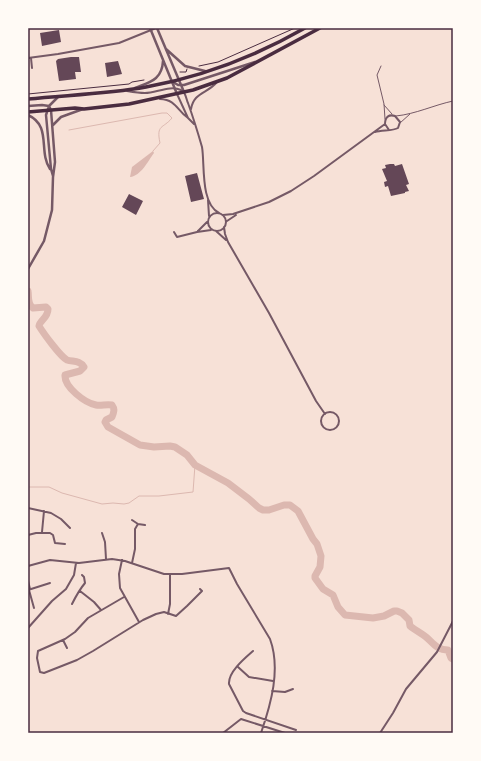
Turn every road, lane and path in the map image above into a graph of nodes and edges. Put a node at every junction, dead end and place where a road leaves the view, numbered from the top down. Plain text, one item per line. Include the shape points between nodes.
1 (156, 28) edge
2 (295, 28) edge
3 (305, 28) edge
4 (320, 28) edge
5 (150, 29) edge
6 (164, 47) junction
7 (29, 58) edge
8 (163, 59) junction
9 (256, 61) junction
10 (196, 66) dead end
11 (381, 66) dead end
12 (32, 68) dead end
13 (209, 71) junction
14 (179, 80) junction
15 (145, 81) dead end
16 (173, 81) junction
17 (218, 81) junction
18 (181, 85) junction
19 (175, 88) junction
20 (130, 89) junction
21 (123, 90) junction
22 (184, 92) junction
23 (28, 94) edge
24 (177, 94) junction
25 (58, 96) junction
26 (157, 98) junction
27 (28, 99) edge
28 (453, 101) edge
29 (384, 104) junction
30 (28, 106) edge
31 (49, 109) junction
32 (84, 109) junction
33 (191, 110) junction
34 (28, 113) edge
35 (411, 114) junction
36 (394, 115) junction
37 (188, 118) junction
38 (385, 120) junction
39 (400, 123) junction
40 (385, 124) junction
41 (53, 125) junction
42 (194, 125) junction
43 (389, 130) junction
44 (374, 132) junction
45 (50, 169) junction
46 (53, 177) junction
47 (208, 197) junction
48 (240, 212) junction
49 (219, 213) junction
50 (223, 215) junction
51 (209, 216) junction
52 (207, 222) junction
53 (226, 222) junction
54 (224, 227) junction
55 (212, 230) junction
56 (216, 231) junction
57 (174, 232) dead end
58 (197, 232) junction
59 (228, 242) junction
60 (29, 268) edge
61 (325, 414) junction
62 (28, 508) edge
63 (44, 511) junction
64 (132, 520) dead end
65 (138, 524) junction
66 (146, 525) dead end
67 (70, 528) dead end
68 (42, 532) junction
69 (102, 533) dead end
70 (28, 535) edge
71 (100, 539) dead end
72 (104, 539) junction
73 (65, 544) dead end
74 (106, 559) junction
75 (122, 560) junction
76 (76, 563) junction
77 (132, 563) junction
78 (28, 566) edge
79 (170, 574) junction
80 (82, 575) dead end
81 (28, 581) edge
82 (50, 583) dead end
83 (29, 589) edge
84 (200, 589) dead end
85 (80, 591) junction
86 (124, 597) junction
87 (72, 604) dead end
88 (34, 608) dead end
89 (101, 610) junction
90 (168, 614) junction
91 (453, 621) edge
92 (139, 622) junction
93 (28, 628) edge
94 (63, 640) junction
95 (68, 648) dead end
96 (253, 651) dead end
97 (238, 667) junction
98 (274, 681) junction
99 (293, 689) dead end
100 (272, 691) junction
101 (266, 720) junction
102 (263, 727) junction
103 (296, 730) dead end
104 (223, 733) edge
105 (261, 733) edge
106 (285, 733) edge
107 (380, 733) edge

1 - 5 street
1 - 6 street
2 - 10 path via 218,62
3 - 13 highway via 252,55
4 - 9 highway
5 - 7 street via 119,43
5 - 8 street
6 - 13 street via 185,66
6 - 14 street
7 - 12 street
8 - 16 street
8 - 20 street via 158,77
9 - 17 highway
9 - 18 street
11 - 29 lane via 377,75
13 - 14 highway
14 - 16 highway
14 - 18 street
15 - 23 path
16 - 18 street
16 - 19 street
16 - 20 highway
17 - 22 highway
17 - 33 street via 197,96
18 - 22 street
19 - 21 street via 146,93
19 - 22 street
19 - 24 street
20 - 21 highway
21 - 25 highway
22 - 24 highway
22 - 33 street
24 - 26 highway
24 - 37 street
25 - 27 highway
25 - 31 street
26 - 32 highway via 136,104
26 - 37 street via 170,100
28 - 35 lane
29 - 36 lane
29 - 38 lane
30 - 31 street via 42,105
31 - 32 highway
31 - 34 highway
31 - 41 street
31 - 45 street
32 - 41 street via 61,117
33 - 42 street
34 - 45 street via 41,126
35 - 36 lane
35 - 39 lane
36 - 38 street via 388,116
36 - 39 street
37 - 42 street
38 - 40 street
39 - 43 street via 396,130
40 - 43 street
40 - 44 street
41 - 46 street
42 - 47 street via 202,149
43 - 44 street
44 - 48 street via 291,191
45 - 46 street
46 - 60 street via 53,197 44,241
47 - 49 street via 213,209
47 - 51 street
48 - 50 street
48 - 53 street
49 - 50 street
49 - 51 street
50 - 53 street
51 - 52 street
52 - 55 street
52 - 58 street
53 - 54 street
54 - 56 street
54 - 59 street
55 - 56 street
55 - 58 street
56 - 59 street
57 - 58 street via 176,238
59 - 61 street
61 - 61 street via 330,412 337,417 334,428 328,429 323,426 321,421
62 - 63 street
63 - 67 street via 56,515
63 - 68 street
64 - 65 street
65 - 66 street
65 - 77 street via 135,529
68 - 70 street
68 - 73 street via 50,533 56,542
69 - 72 street
71 - 72 street
72 - 74 street
74 - 75 street
74 - 76 street
75 - 77 street
75 - 86 street via 119,584
76 - 78 street via 50,560
76 - 93 street via 74,575 66,588
77 - 79 street
79 - 90 street
79 - 98 street via 229,568 270,639 275,658
80 - 85 street via 86,580
81 - 83 street
82 - 83 street
83 - 88 street
84 - 90 street via 202,591 179,614
85 - 87 street
85 - 89 street
86 - 89 street
86 - 92 street
89 - 94 street
90 - 92 street via 159,612
91 - 107 street via 437,652 406,689
92 - 94 street via 86,655 42,673 37,652
94 - 95 street
96 - 97 street
97 - 98 street via 249,677
97 - 101 street via 229,677 232,690 244,712
98 - 100 street
99 - 100 street via 285,692
100 - 101 street
101 - 102 street
101 - 103 street
102 - 104 street via 241,720
102 - 105 street
102 - 106 street

